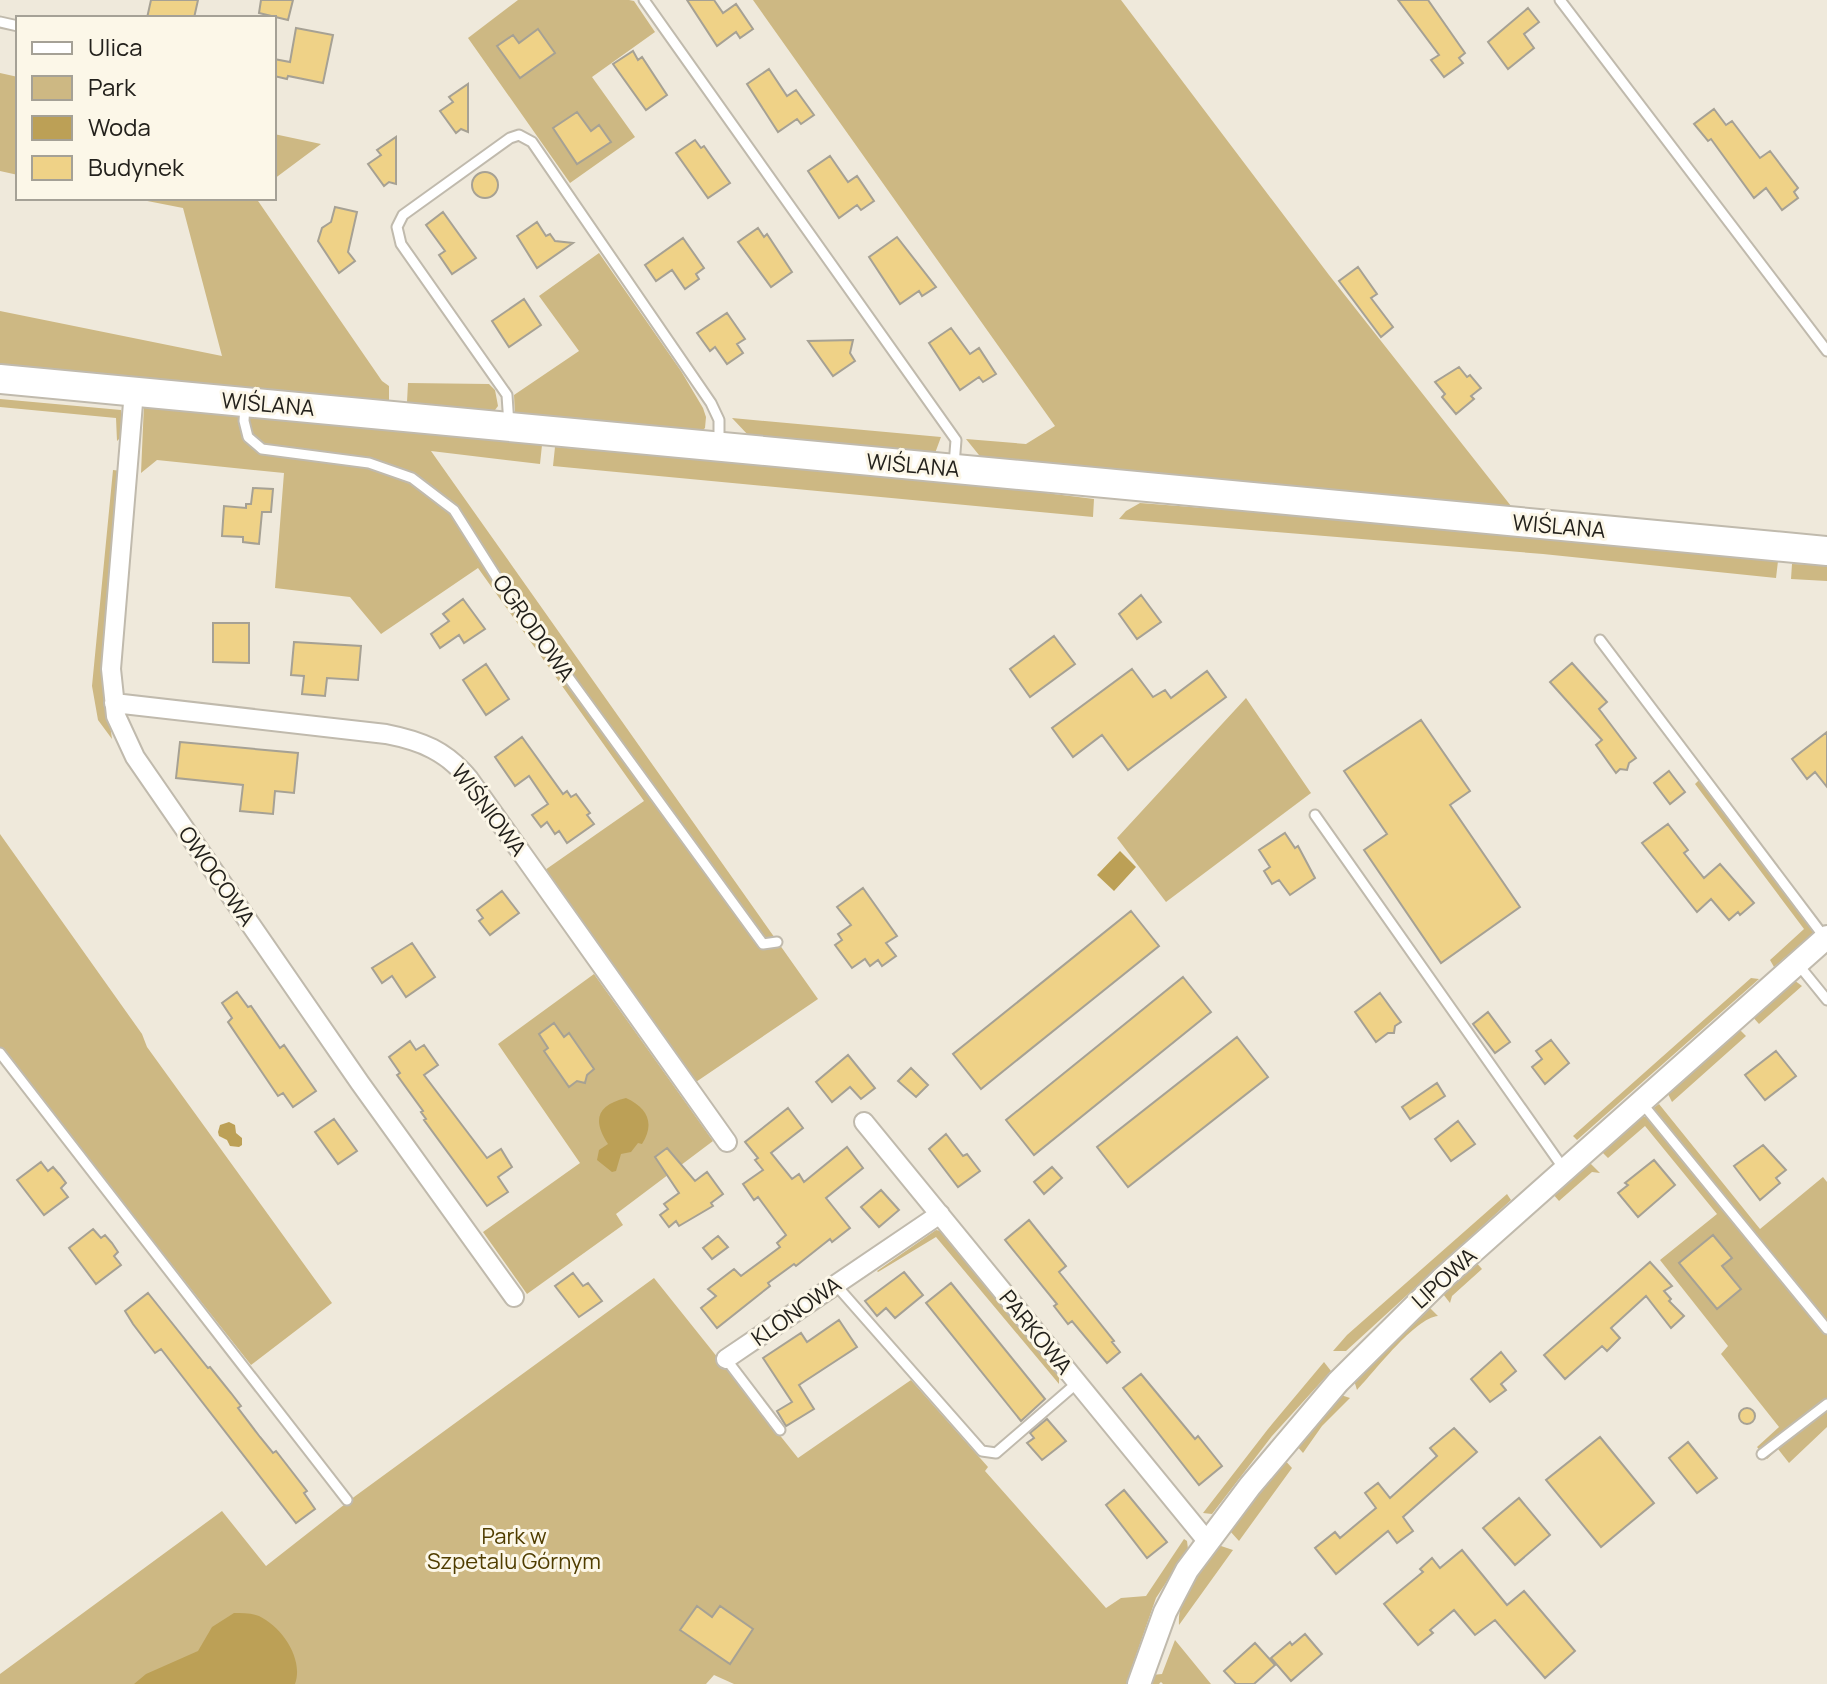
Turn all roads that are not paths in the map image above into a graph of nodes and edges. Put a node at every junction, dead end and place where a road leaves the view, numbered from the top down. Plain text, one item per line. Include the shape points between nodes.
1 (644, 0) edge
2 (1560, 0) edge
3 (1827, 351) edge
4 (0, 379) edge
5 (134, 391) junction
6 (245, 402) junction
7 (509, 427) junction
8 (719, 447) junction
9 (954, 469) junction
10 (1827, 551) edge
11 (1600, 640) dead end
12 (114, 703) junction
13 (1315, 815) dead end
14 (1826, 938) edge
15 (777, 942) dead end
16 (1797, 963) junction
17 (1827, 1000) edge
18 (0, 1053) edge
19 (1641, 1102) junction
20 (864, 1122) dead end
21 (727, 1142) dead end
22 (1565, 1170) junction
23 (940, 1214) junction
24 (835, 1284) junction
25 (514, 1297) dead end
26 (1827, 1329) edge
27 (726, 1359) joint
28 (1077, 1383) junction
29 (1827, 1404) edge
30 (780, 1430) dead end
31 (1762, 1454) dead end
32 (347, 1500) dead end
33 (1207, 1541) junction
34 (1139, 1684) edge

1 - 9 lane via 956,440
2 - 3 lane
4 - 5 main road, WIŚLANA
5 - 6 main road, WIŚLANA
5 - 12 street, OWOCOWA via 112,644
6 - 7 main road, WIŚLANA
6 - 15 lane, OGRODOWA via 245,430 262,449 369,463 412,478 454,510 504,589 763,944
7 - 8 main road, WIŚLANA
7 - 8 lane via 507,395 401,244 397,227 403,215 519,135 538,151 711,403 719,420
8 - 9 main road, WIŚLANA
9 - 10 main road, WIŚLANA
11 - 14 lane
12 - 21 street, WIŚNIOWA via 386,734 445,754 469,779
12 - 25 street, OWOCOWA via 135,757
13 - 22 lane
14 - 16 street, LIPOWA
16 - 17 lane
16 - 19 street, LIPOWA
18 - 32 lane
19 - 22 street, LIPOWA
19 - 26 lane
20 - 23 street, PARKOWA
22 - 33 street, LIPOWA via 1365,1352
23 - 24 street, KLONOWA
23 - 28 street, PARKOWA
24 - 27 street, KLONOWA
24 - 28 lane via 982,1451 996,1453
27 - 30 lane, KLONOWA
28 - 33 street, PARKOWA
29 - 31 lane
33 - 34 street, LIPOWA via 1165,1612

